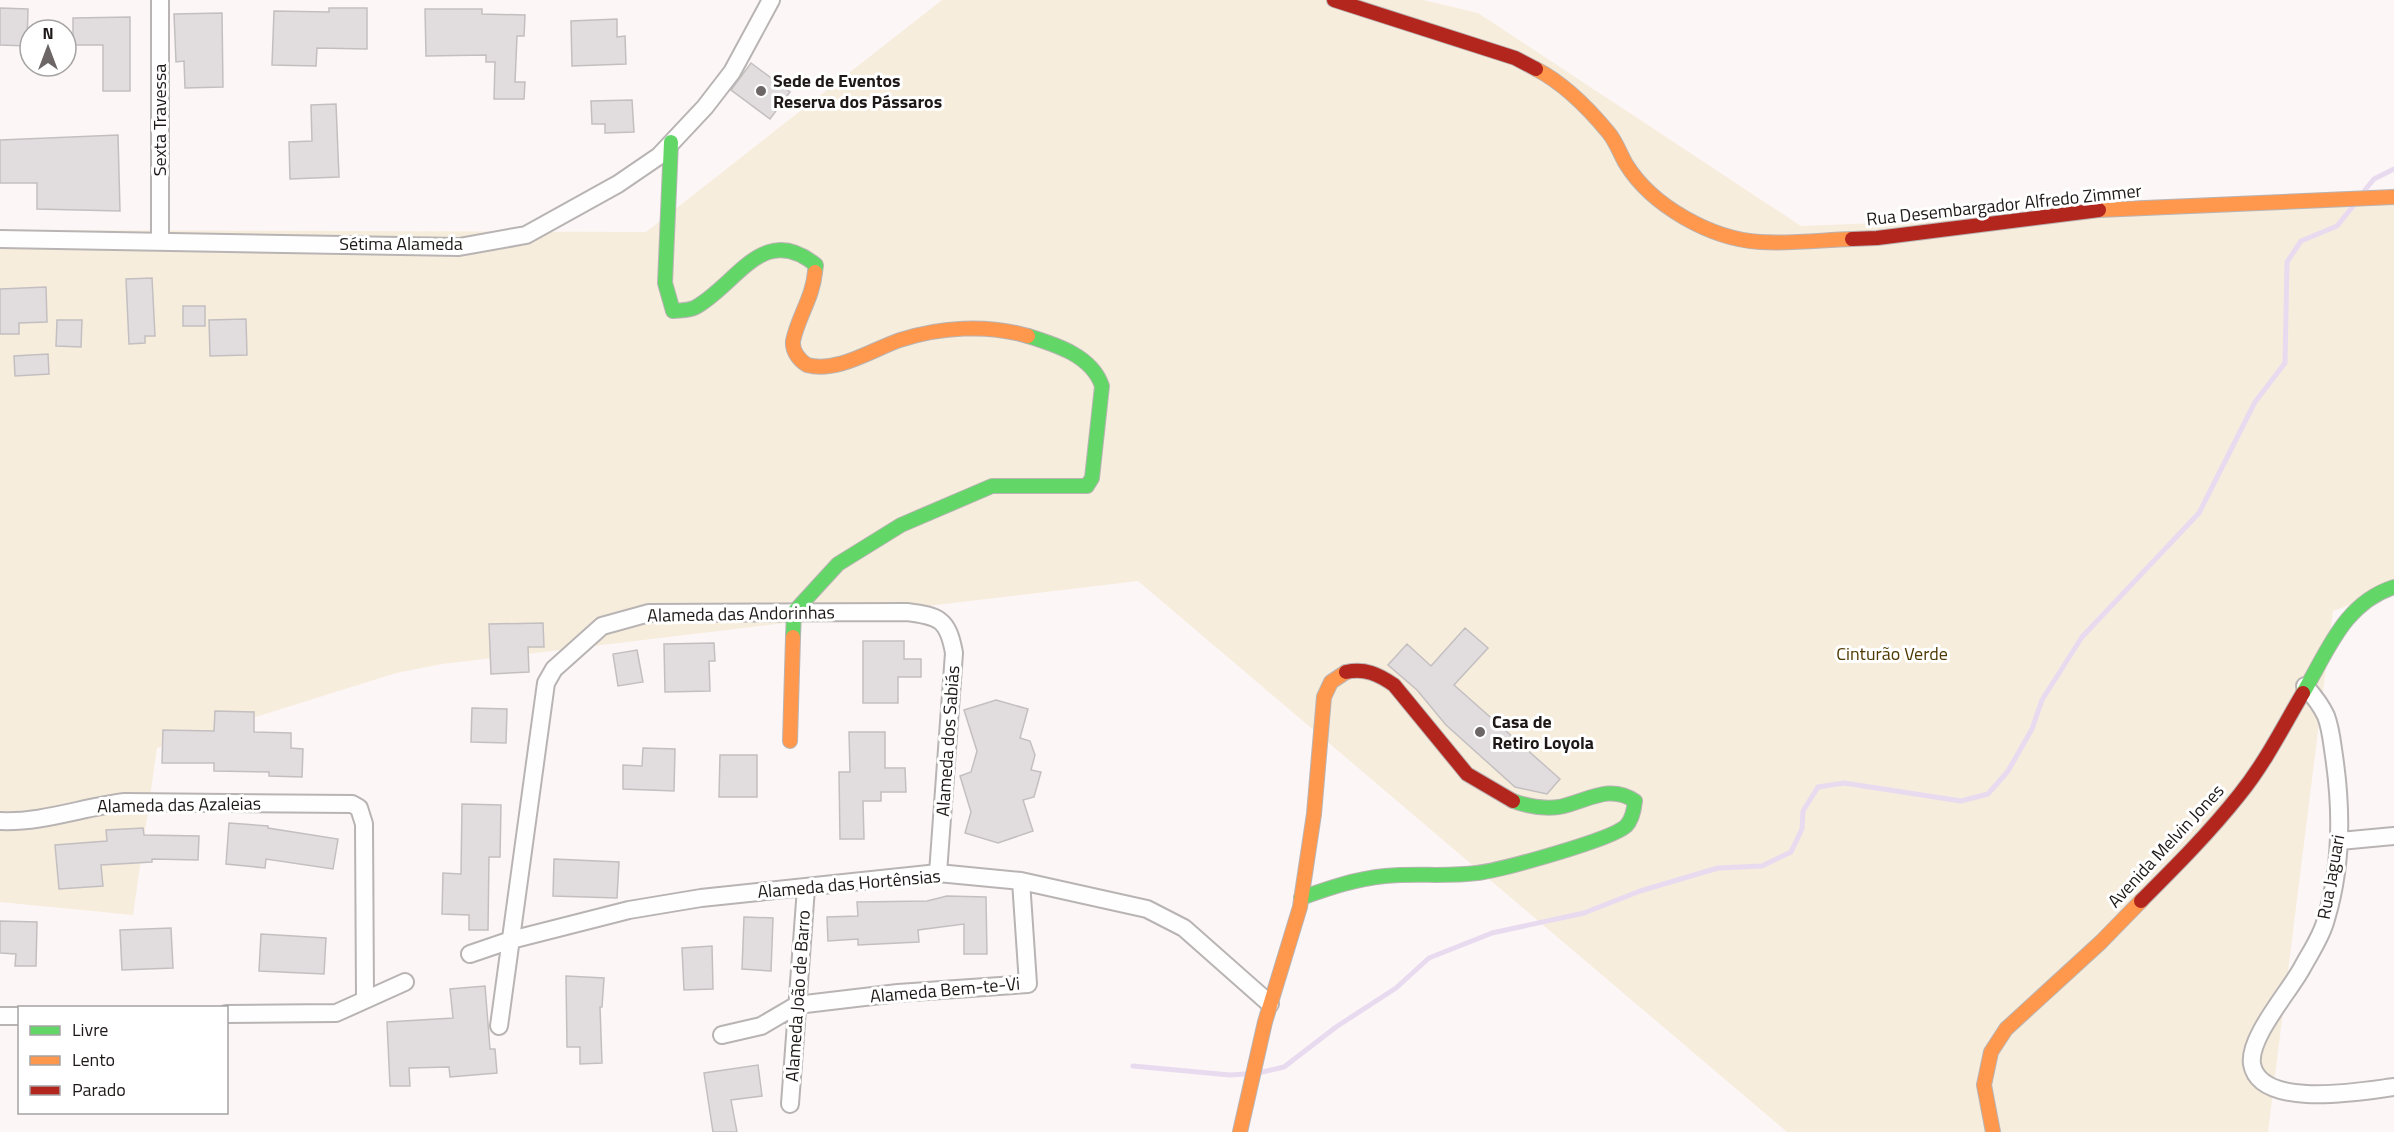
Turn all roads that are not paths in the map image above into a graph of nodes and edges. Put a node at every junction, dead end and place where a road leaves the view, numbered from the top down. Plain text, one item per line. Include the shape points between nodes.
1 (160, 0) edge
2 (771, 0) edge
3 (1334, 0) edge
4 (671, 142) junction
5 (2394, 197) edge
6 (0, 239) edge
7 (160, 240) junction
8 (2394, 587) edge
9 (794, 612) junction
10 (934, 615) joint
11 (2306, 686) junction
12 (790, 741) dead end
13 (0, 821) edge
14 (2394, 836) edge
15 (2340, 841) junction
16 (938, 873) junction
17 (1021, 881) junction
18 (806, 888) junction
19 (1301, 898) junction
20 (511, 940) junction
21 (470, 954) dead end
22 (405, 982) dead end
23 (365, 999) junction
24 (1270, 1004) junction
25 (797, 1005) junction
26 (228, 1014) edge
27 (0, 1016) edge
28 (18, 1016) edge
29 (499, 1026) dead end
30 (722, 1035) dead end
31 (2394, 1087) edge
32 (790, 1104) dead end
33 (1240, 1132) edge
34 (1993, 1132) edge

1 - 7 street, Sexta Travessa
2 - 4 street, Sétima Alameda via 732,72
3 - 5 street, Rua Desembargador Alfredo Zimmer via 1515,58 1554,78 1609,133 1627,165 1656,197 1692,221 1727,236 1760,242 1877,238 2104,209
4 - 7 street, Sétima Alameda via 659,156 618,184 526,235 459,247
4 - 9 street via 665,283 674,311 695,309 754,259 784,246 804,252 816,265 814,289 793,342 802,363 832,364 908,337 984,328 1029,336 1056,346 1088,361 1099,373 1102,386 1092,478 1087,486 992,486 901,525 837,564
6 - 7 street, Sétima Alameda
8 - 11 street, Avenida Melvin Jones via 2359,604
9 - 10 street, Alameda das Andorinhas
9 - 12 street
9 - 20 street, Alameda das Andorinhas via 649,613 602,626 554,669 546,683
10 - 16 street, Alameda dos Sabiás via 950,630 954,653
11 - 15 street, Rua Jaguari via 2329,727 2339,791
11 - 34 street, Avenida Melvin Jones via 2266,757 2198,843 2101,942 2006,1029 1991,1052 1984,1085
13 - 23 street, Alameda das Azaleias via 23,822 125,802 343,803 359,808 364,824
14 - 15 street
15 - 31 street, Rua Jaguari via 2326,920 2256,1041 2252,1064 2256,1076 2269,1086 2324,1096
16 - 17 street, Alameda das Hortênsias
16 - 18 street, Alameda das Hortênsias
17 - 24 street, Alameda das Hortênsias via 1147,909 1184,928
17 - 25 street, Alameda Bem-te-Vi via 1028,984
18 - 20 street, Alameda das Hortênsias via 701,898 629,910
18 - 25 street, Alameda João de Barro
19 - 19 street via 1350,881 1478,873 1572,848 1607,837 1626,826 1635,801 1627,794 1611,791 1548,808 1527,806 1501,796 1467,774 1390,683 1370,671 1354,670 1337,675 1328,687 1323,708 1317,789
19 - 24 street
20 - 21 street, Alameda das Hortênsias
20 - 29 street, Alameda das Andorinhas
22 - 23 street
23 - 26 street via 336,1013
24 - 33 street
25 - 30 street via 760,1026
25 - 32 street, Alameda João de Barro
27 - 28 street

